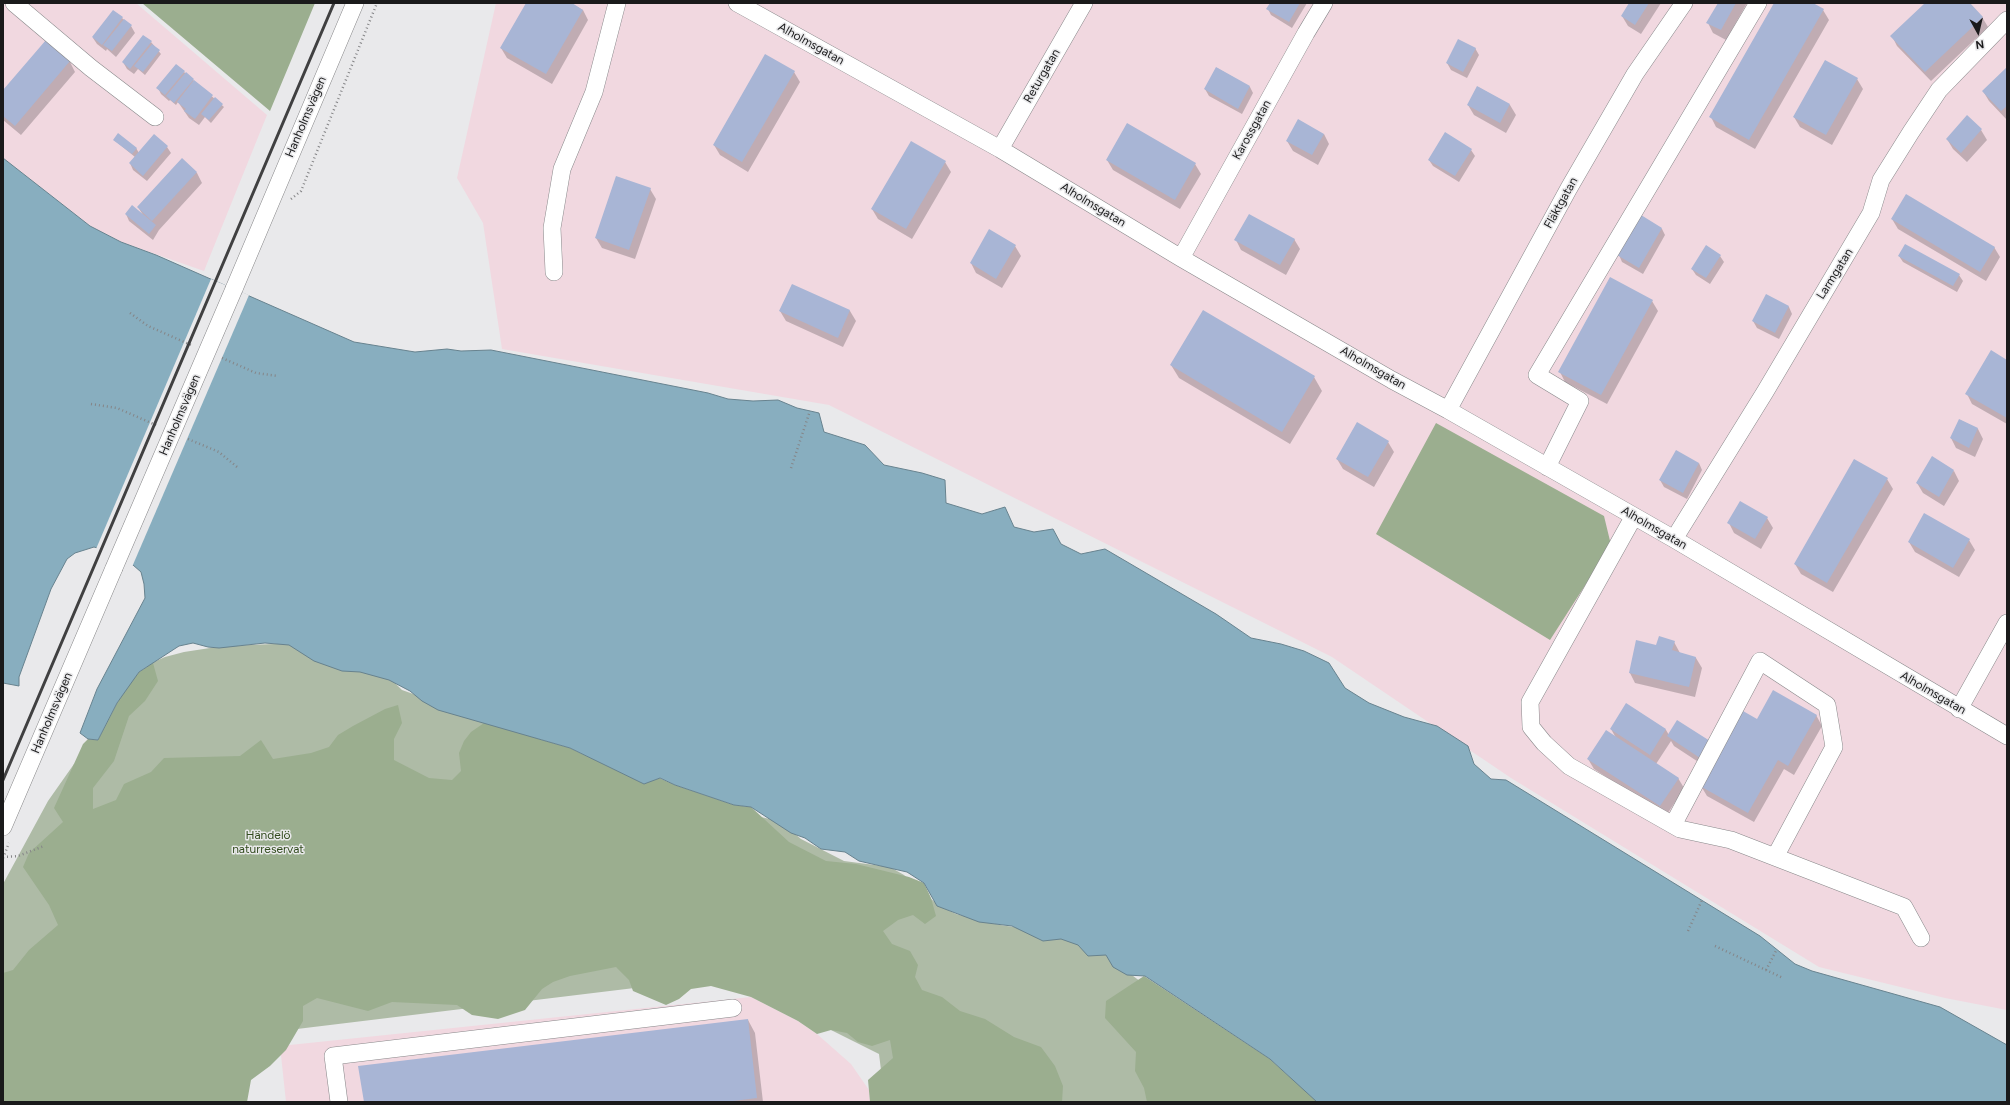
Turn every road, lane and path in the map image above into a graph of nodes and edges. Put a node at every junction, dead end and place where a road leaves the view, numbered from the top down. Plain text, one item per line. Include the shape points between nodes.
1 (14, 3) edge
2 (355, 3) edge
3 (377, 3) edge
4 (617, 3) edge
5 (737, 3) edge
6 (1084, 3) edge
7 (1324, 3) edge
8 (1684, 3) edge
9 (1758, 3) edge
10 (2007, 20) edge
11 (155, 118) dead end
12 (1000, 149) junction
13 (287, 202) dead end
14 (1181, 258) junction
15 (554, 272) dead end
16 (1448, 410) junction
17 (810, 411) dead end
18 (1547, 467) junction
19 (791, 468) dead end
20 (1634, 516) junction
21 (1674, 539) junction
22 (2007, 623) edge
23 (1958, 709) junction
24 (2007, 736) edge
25 (1673, 825) junction
26 (3, 827) edge
27 (44, 846) dead end
28 (3, 857) edge
29 (1775, 857) junction
30 (1702, 900) dead end
31 (1688, 931) dead end
32 (1921, 938) dead end
33 (1715, 946) dead end
34 (1777, 949) dead end
35 (1766, 970) junction
36 (1783, 978) dead end
37 (734, 1008) dead end
38 (339, 1102) edge

1 - 11 street
2 - 26 street, Hanholmsvägen, bridge
3 - 13 path via 301,191
4 - 15 street via 594,92 562,169 552,228
5 - 12 street, Alholmsgatan
6 - 12 street, Returgatan
7 - 14 street, Karossgatan
8 - 16 street, Fläktgatan via 1634,74
9 - 18 street via 1537,375 1580,402
10 - 21 street, Larmgatan via 1939,90 1911,132 1881,180 1872,213
12 - 14 street, Alholmsgatan
14 - 16 street, Alholmsgatan
16 - 18 street, Alholmsgatan
17 - 19 path
18 - 20 street, Alholmsgatan
20 - 21 street, Alholmsgatan
20 - 25 street via 1530,702 1531,727 1569,766
21 - 23 street, Alholmsgatan
22 - 23 street
23 - 24 street, Alholmsgatan
25 - 29 street via 1680,829 1731,840
25 - 29 street via 1760,661 1827,705 1834,747
27 - 28 path via 18,856
29 - 32 street via 1904,906
30 - 31 path
33 - 35 path
34 - 35 path
35 - 36 path
37 - 38 street via 333,1056

